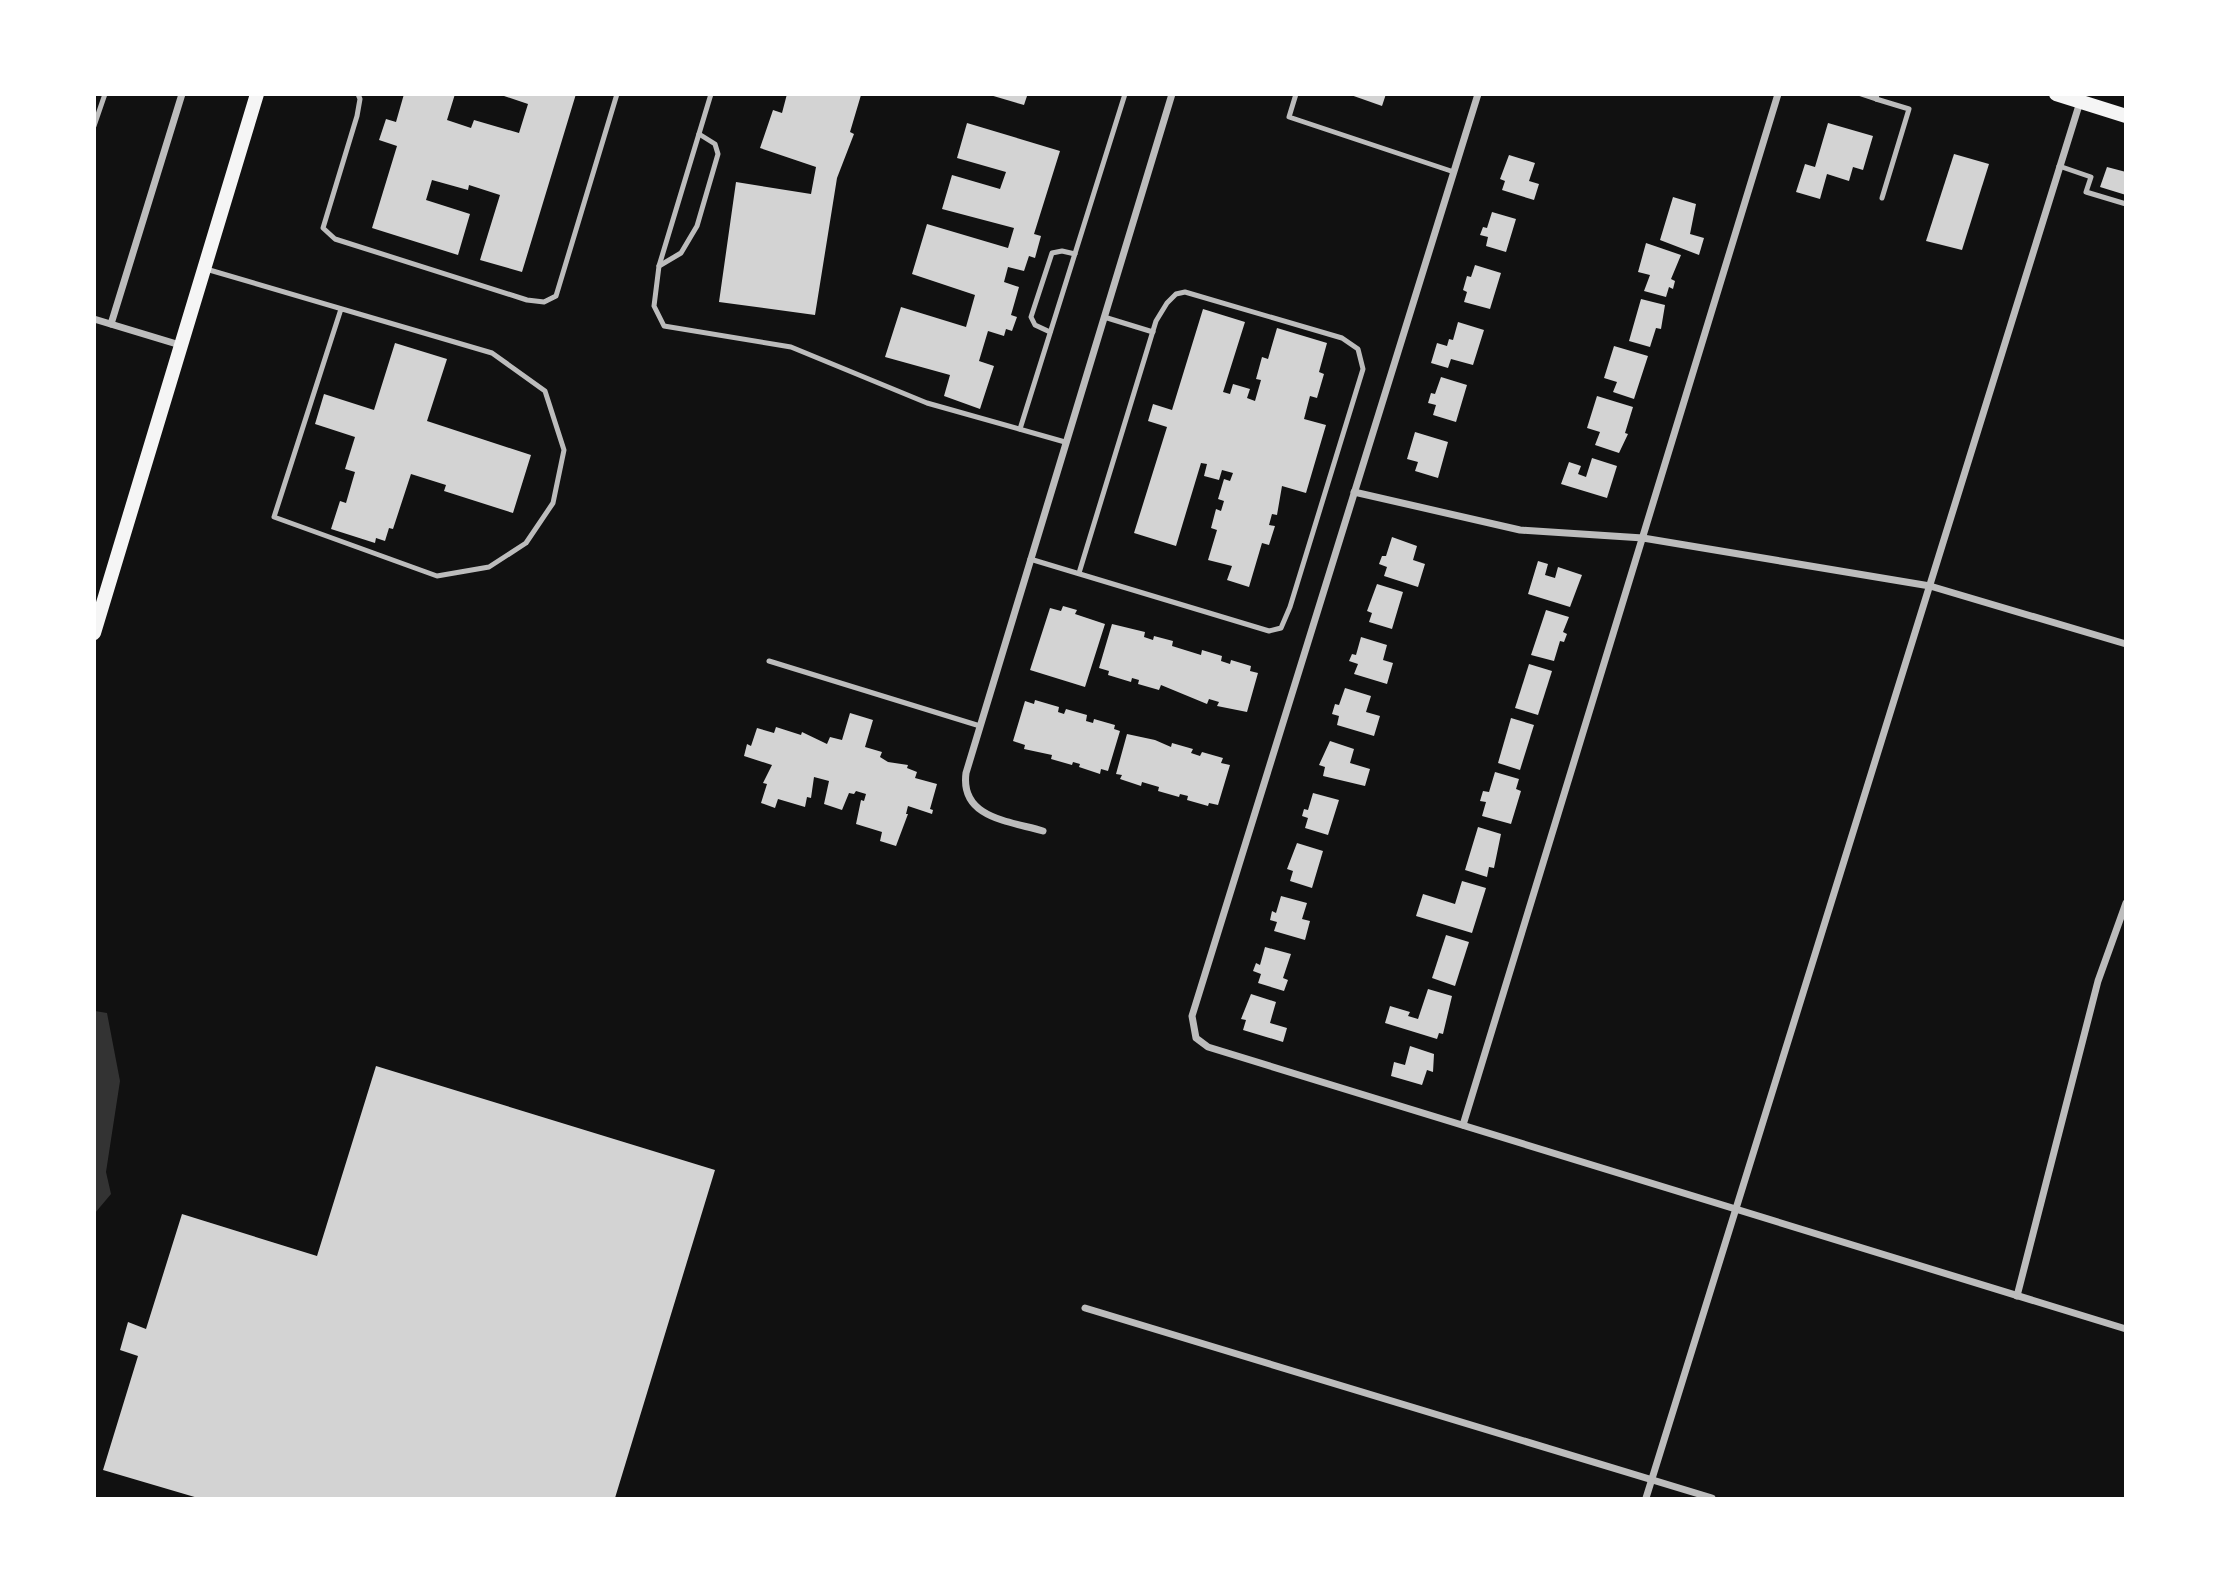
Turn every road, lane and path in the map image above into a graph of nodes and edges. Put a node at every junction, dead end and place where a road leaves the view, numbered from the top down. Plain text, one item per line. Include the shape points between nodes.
1 (105, 94) edge
2 (181, 94) edge
3 (257, 94) edge
4 (358, 94) edge
5 (617, 94) edge
6 (711, 94) edge
7 (1125, 94) edge
8 (1172, 94) edge
9 (1296, 94) edge
10 (1478, 94) edge
11 (1778, 94) edge
12 (1861, 94) edge
13 (2056, 94) edge
14 (1877, 97) edge
15 (2081, 102) junction
16 (2126, 116) edge
17 (94, 126) edge
18 (699, 134) junction
19 (2059, 166) junction
20 (1454, 172) junction
21 (1882, 198) dead end
22 (2126, 204) edge
23 (1075, 254) junction
24 (659, 266) junction
25 (204, 268) junction
26 (341, 309) junction
27 (1104, 317) junction
28 (94, 319) edge
29 (111, 324) junction
30 (1050, 332) junction
31 (1153, 332) junction
32 (180, 345) junction
33 (1020, 429) junction
34 (1065, 442) junction
35 (1354, 492) junction
36 (1643, 538) junction
37 (1030, 559) junction
38 (1079, 573) junction
39 (1930, 586) junction
40 (94, 633) edge
41 (2126, 645) edge
42 (769, 661) dead end
43 (980, 726) junction
44 (1043, 831) dead end
45 (2126, 903) edge
46 (1463, 1125) junction
47 (1737, 1211) junction
48 (2017, 1296) junction
49 (1085, 1308) dead end
50 (2126, 1329) edge
51 (1652, 1478) junction
52 (1646, 1499) edge
53 (1712, 1499) edge

1 - 17 lane
2 - 29 street
3 - 25 main road
4 - 5 lane via 357,116 323,228 335,239 544,302 556,296
6 - 18 lane
7 - 23 lane
8 - 27 street
9 - 20 lane via 1289,117
10 - 20 street
11 - 36 street
12 - 14 lane
13 - 15 main road
14 - 21 lane via 1909,109
15 - 16 main road
15 - 19 street
18 - 24 lane
18 - 24 lane via 715,144 718,154 697,226 681,253
19 - 22 lane via 2091,177 2086,192
19 - 39 street
20 - 35 street
23 - 30 lane
23 - 30 lane via 1052,253 1031,317 1035,325
24 - 33 lane via 654,306 664,326 791,347 927,403
25 - 26 lane
25 - 32 main road
26 - 26 lane via 492,353 545,391 564,450 553,503 526,543 489,567 437,576 274,517
27 - 31 lane
27 - 34 street
28 - 29 street
29 - 32 street
30 - 33 lane
31 - 38 lane
31 - 38 lane via 1167,303 1185,292 1342,338 1357,349 1363,369 1281,628 1269,631
32 - 40 main road
33 - 34 lane
34 - 37 street
35 - 36 street via 1520,530
35 - 46 street via 1192,1016 1196,1038 1208,1047
36 - 39 street
36 - 46 street
37 - 38 lane
37 - 43 street
39 - 41 street
39 - 47 street
42 - 43 lane
43 - 44 street via 966,773 966,796 987,814
45 - 48 street via 2098,981
46 - 47 street
47 - 48 street
47 - 51 street
48 - 50 street
49 - 51 street
51 - 52 street
51 - 53 street

